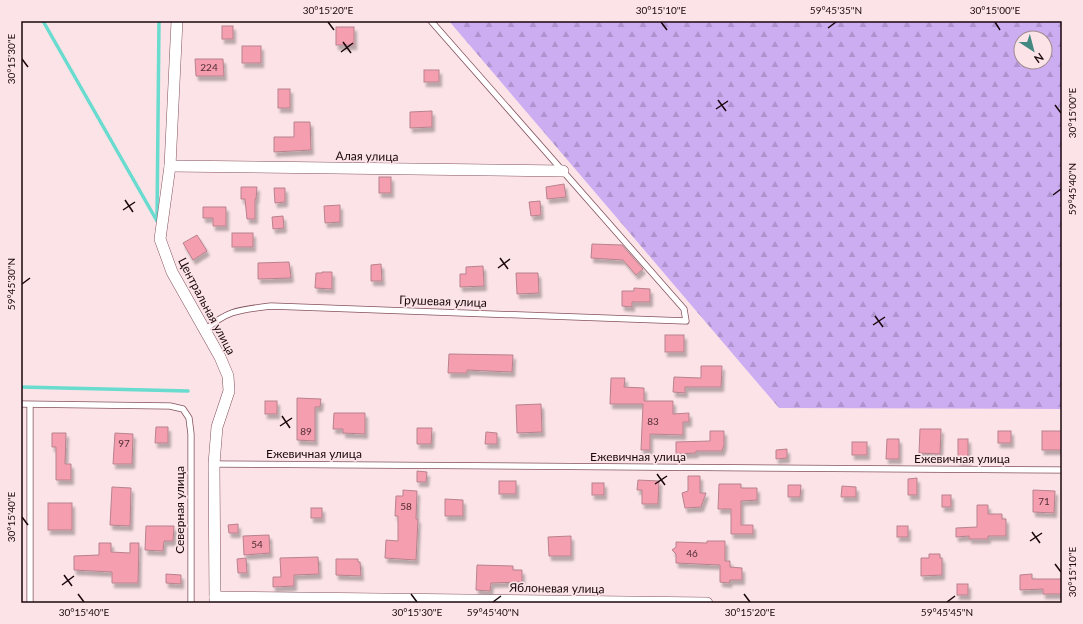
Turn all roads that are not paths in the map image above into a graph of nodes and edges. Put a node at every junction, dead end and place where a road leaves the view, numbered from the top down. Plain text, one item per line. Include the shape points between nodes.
1 (177, 21) edge
2 (432, 21) edge
3 (170, 166) junction
4 (563, 171) junction
5 (205, 330) junction
6 (21, 404) edge
7 (30, 404) junction
8 (214, 464) junction
9 (1062, 470) edge
10 (215, 600) edge
11 (30, 603) edge
12 (191, 603) edge
13 (707, 603) edge

1 - 3 street, Центральная улица
2 - 4 lane
3 - 4 street, Алая улица
3 - 5 street, Центральная улица via 160,239 172,272
4 - 5 lane, Грушевая улица via 684,309 686,321 271,306 232,312 216,320
5 - 8 street, Центральная улица via 225,370 229,391 217,427
6 - 7 lane
7 - 11 lane
7 - 12 lane, Северная улица via 170,406 183,409 189,418
8 - 9 lane, Ежевичная улица
8 - 10 street, Центральная улица
10 - 13 street, Яблоневая улица

